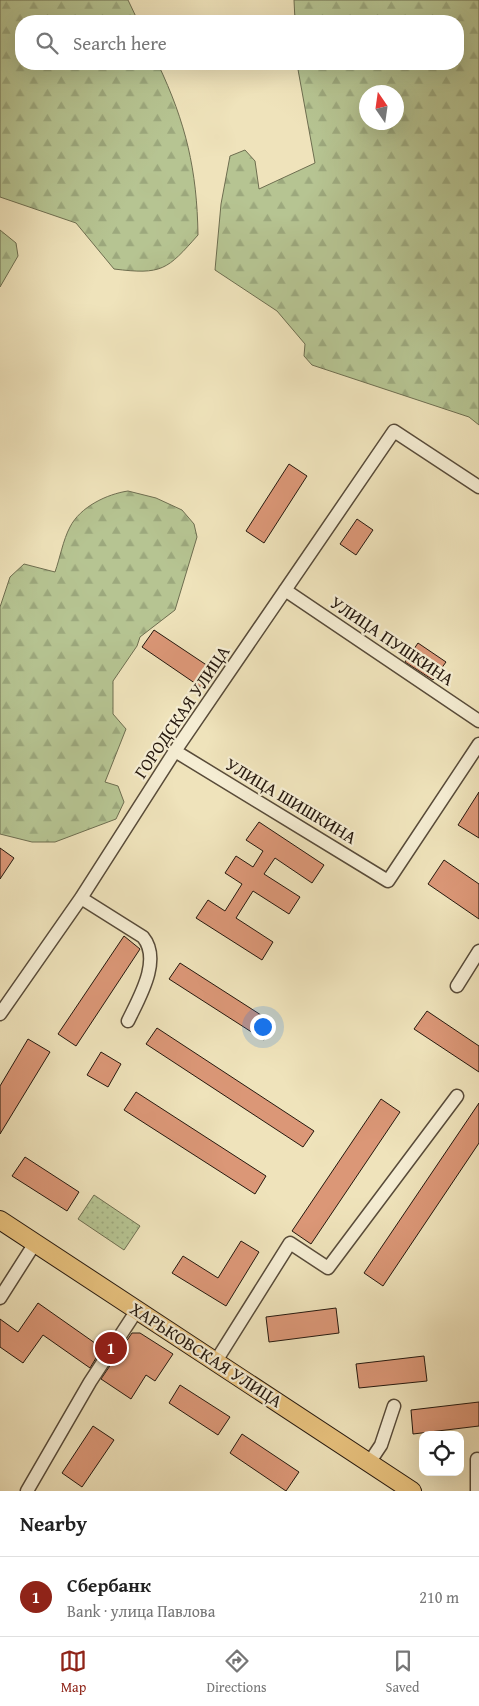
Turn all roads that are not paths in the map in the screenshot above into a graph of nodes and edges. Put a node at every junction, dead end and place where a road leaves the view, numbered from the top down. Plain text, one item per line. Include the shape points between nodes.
1 (479, 487) edge
2 (285, 590) junction
3 (479, 721) edge
4 (479, 744) edge
5 (175, 752) junction
6 (81, 898) junction
7 (479, 951) edge
8 (457, 986) dead end
9 (0, 1014) edge
10 (128, 1021) dead end
11 (458, 1096) dead end
12 (0, 1220) edge
13 (35, 1243) junction
14 (0, 1298) edge
15 (137, 1310) junction
16 (216, 1361) junction
17 (394, 1406) dead end
18 (477, 1460) dead end
19 (370, 1463) junction
20 (27, 1491) edge
21 (412, 1491) edge
22 (477, 1491) edge

1 - 2 street, ГОРОДСКАЯ УЛИЦА via 394,431
2 - 3 street, УЛИЦА ПУШКИНА
2 - 5 street, ГОРОДСКАЯ УЛИЦА
4 - 5 street, УЛИЦА ШИШКИНА via 388,881
5 - 6 street, ГОРОДСКАЯ УЛИЦА
6 - 9 street, ГОРОДСКАЯ УЛИЦА
6 - 10 street via 149,944 150,963 143,990
7 - 8 street
11 - 16 street via 328,1268 290,1243
12 - 13 highway, ХАРЬКОВСКАЯ УЛИЦА
13 - 14 street
13 - 15 highway, ХАРЬКОВСКАЯ УЛИЦА
15 - 16 highway, ХАРЬКОВСКАЯ УЛИЦА
15 - 20 street via 90,1382
16 - 19 highway, ХАРЬКОВСКАЯ УЛИЦА
17 - 19 street via 381,1445
18 - 22 street
19 - 21 highway, ХАРЬКОВСКАЯ УЛИЦА

